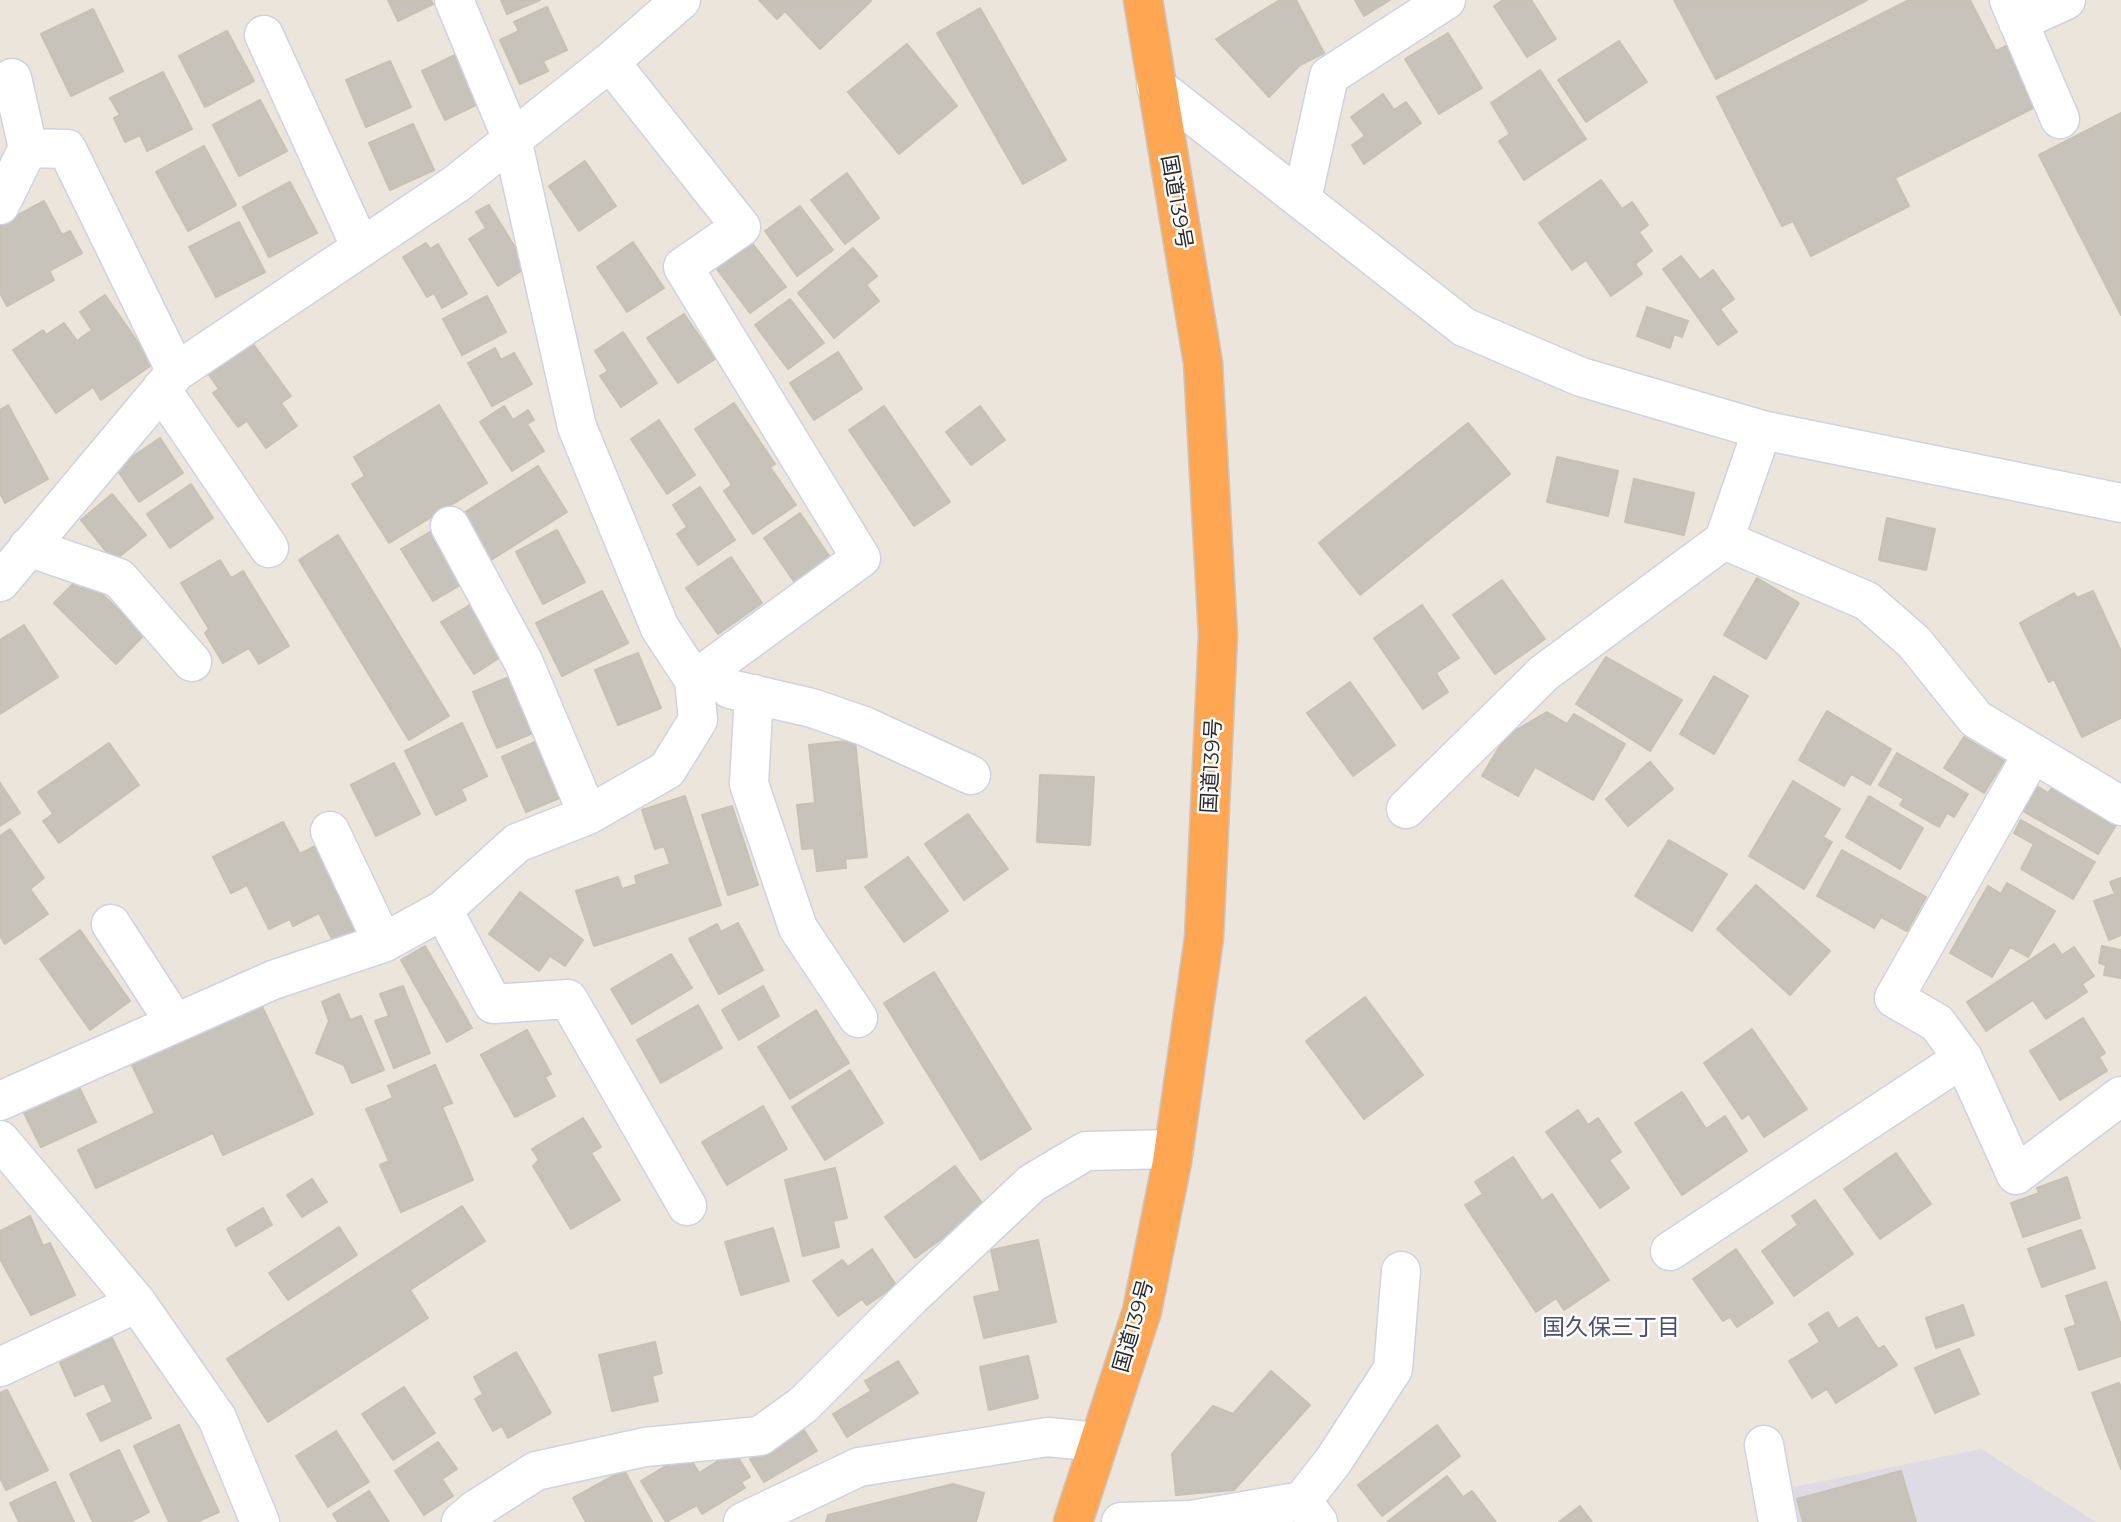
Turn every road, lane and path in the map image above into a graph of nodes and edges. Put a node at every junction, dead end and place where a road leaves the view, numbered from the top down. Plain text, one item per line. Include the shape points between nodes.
1 (454, 0) edge
2 (681, 0) edge
3 (1143, 0) edge
4 (1446, 0) edge
5 (2066, 0) edge
6 (2013, 11) edge
7 (264, 35) dead end
8 (610, 62) junction
9 (12, 78) dead end
10 (1156, 86) junction
11 (2060, 119) dead end
12 (513, 139) junction
13 (28, 148) junction
14 (1302, 199) junction
15 (0, 205) edge
16 (360, 248) junction
17 (169, 380) junction
18 (1762, 430) junction
19 (2121, 503) edge
20 (450, 526) dead end
21 (1724, 540) junction
22 (269, 548) dead end
23 (9, 564) edge
24 (192, 662) dead end
25 (694, 680) junction
26 (754, 694) junction
27 (2033, 753) junction
28 (971, 775) dead end
29 (2121, 806) edge
30 (1406, 809) dead end
31 (588, 815) junction
32 (330, 831) dead end
33 (443, 911) junction
34 (111, 924) dead end
35 (383, 943) junction
36 (858, 1018) dead end
37 (175, 1023) junction
38 (1964, 1058) junction
39 (2121, 1097) edge
40 (0, 1101) edge
41 (0, 1140) edge
42 (1174, 1149) junction
43 (687, 1206) dead end
44 (1670, 1251) dead end
45 (1401, 1271) dead end
46 (137, 1303) junction
47 (0, 1367) edge
48 (1098, 1442) junction
49 (1764, 1445) dead end
50 (1310, 1511) edge
51 (260, 1522) edge
52 (461, 1522) edge
53 (743, 1522) edge
54 (1073, 1522) edge
55 (1121, 1522) edge
56 (1778, 1522) edge

1 - 12 street
2 - 8 street
3 - 10 highway, 国道139号
4 - 14 street via 1329,76
5 - 6 street
6 - 11 street
7 - 16 street
8 - 12 street
8 - 25 street via 741,227 683,267 861,558
9 - 13 street
10 - 14 street
10 - 42 highway, 国道139号 via 1203,363 1218,635 1204,939
12 - 16 street via 456,184
12 - 25 street via 577,427 660,628
13 - 15 street
13 - 17 street via 67,149
14 - 18 street via 1464,327 1581,377
16 - 17 street
17 - 22 street
17 - 23 street
18 - 19 street
18 - 21 street
20 - 31 street via 523,661
21 - 27 street via 1867,601 1914,642 1976,719
21 - 30 street via 1544,673
23 - 24 street via 118,578
25 - 26 street
25 - 31 street via 698,720 667,770
26 - 28 street via 864,726
26 - 36 street via 749,785 797,928
27 - 29 street
27 - 38 street via 1894,999 1937,1023
31 - 33 street via 517,843
32 - 35 street
33 - 35 street
33 - 43 street via 493,1004 568,999
34 - 37 street
35 - 37 street via 273,980
37 - 40 street
38 - 39 street via 2015,1175
38 - 44 street
41 - 46 street
42 - 48 highway, 国道139号 via 1142,1311
42 - 52 street via 1086,1151 1032,1183 803,1405 760,1436 645,1447 536,1472
45 - 50 street via 1393,1368 1334,1460
46 - 47 street
46 - 51 street via 217,1418
48 - 53 street via 1048,1437 859,1467
48 - 54 highway, 国道139号
49 - 56 street
50 - 55 street

